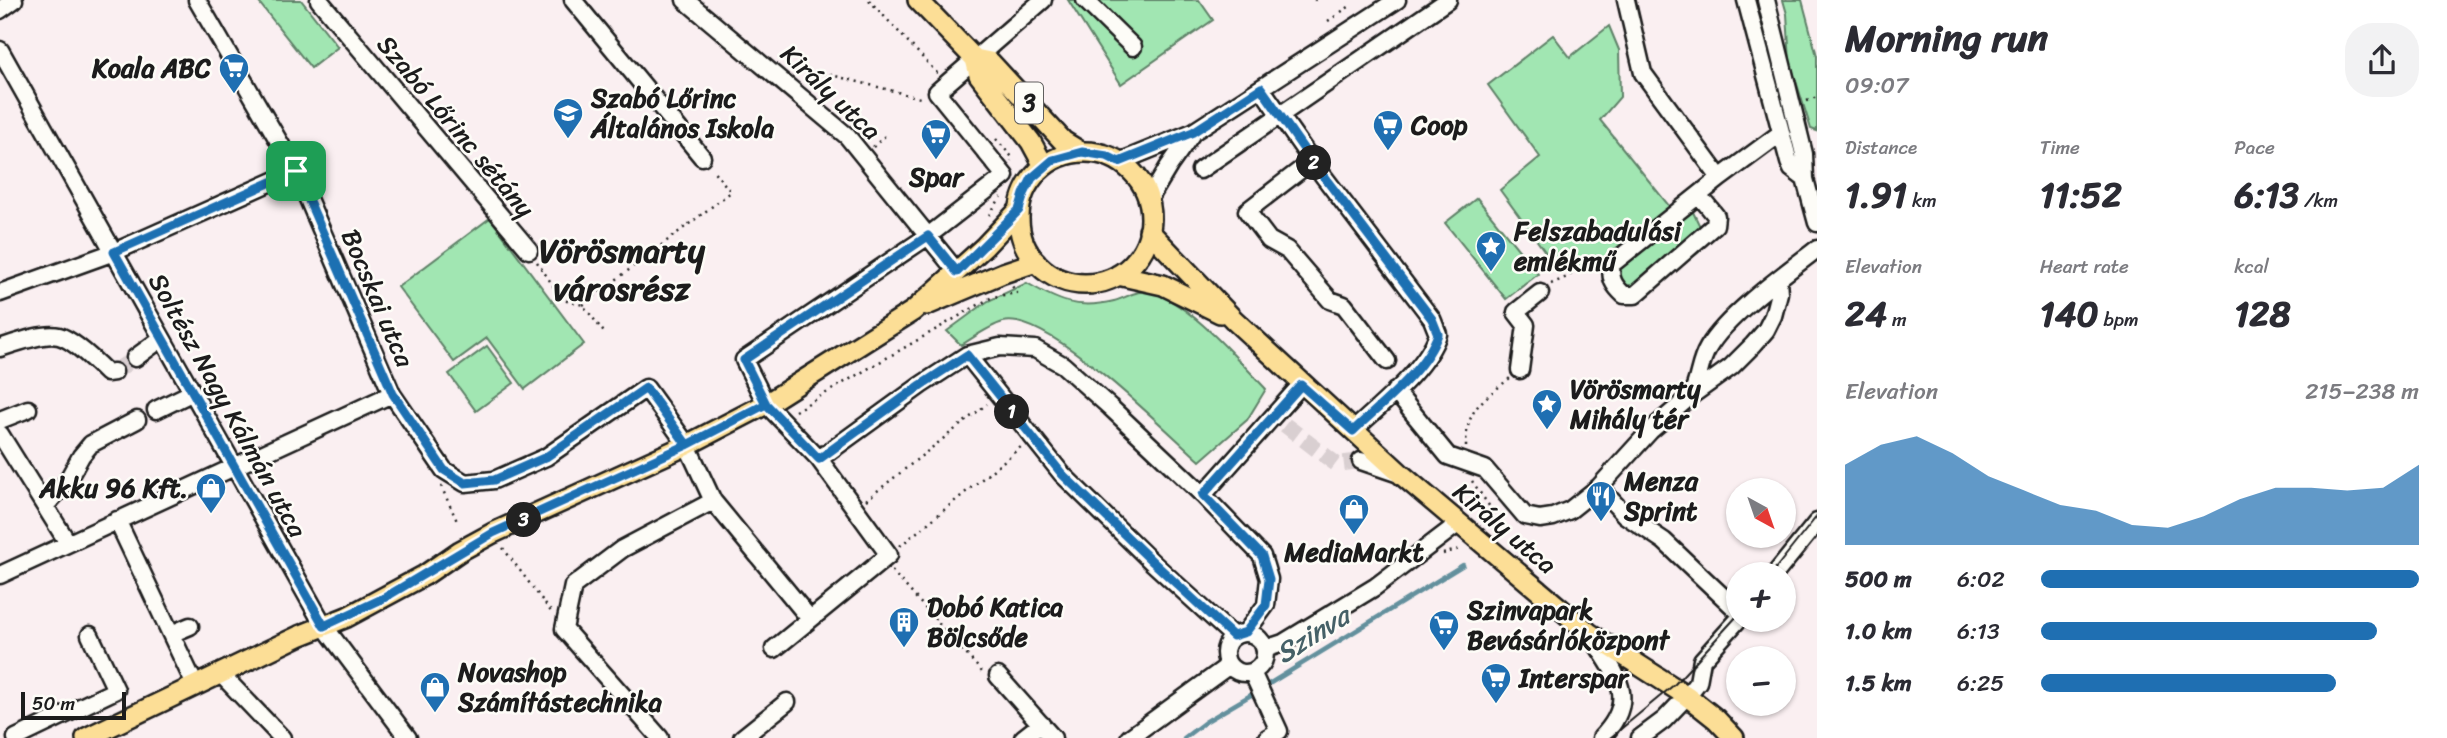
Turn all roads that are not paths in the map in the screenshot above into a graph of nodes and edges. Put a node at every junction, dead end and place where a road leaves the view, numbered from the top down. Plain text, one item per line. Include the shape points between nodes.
1 (14, 0) edge
2 (197, 0) edge
3 (319, 0) edge
4 (573, 0) edge
5 (685, 0) edge
6 (918, 0) edge
7 (1043, 0) edge
8 (1085, 0) edge
9 (1397, 0) edge
10 (1448, 0) edge
11 (1626, 0) edge
12 (1746, 0) edge
13 (1766, 0) edge
14 (0, 10) edge
15 (1133, 47) dead end
16 (0, 50) edge
17 (975, 59) junction
18 (1261, 88) junction
19 (1279, 115) junction
20 (1193, 132) junction
21 (1781, 133) junction
22 (1082, 152) junction
23 (1803, 154) edge
24 (702, 157) road end
25 (1312, 161) junction
26 (1119, 162) junction
27 (1044, 166) junction
28 (1200, 170) dead end
29 (296, 171) junction
30 (1720, 178) junction
31 (1699, 195) junction
32 (1148, 201) junction
33 (1019, 210) junction
34 (1816, 218) edge
35 (1149, 231) junction
36 (928, 236) junction
37 (1817, 249) edge
38 (529, 250) road end
39 (114, 252) junction
40 (1036, 262) junction
41 (957, 272) junction
42 (1118, 275) junction
43 (1779, 279) junction
44 (0, 293) edge
45 (1540, 293) road end
46 (914, 311) junction
47 (1234, 320) junction
48 (162, 338) junction
49 (0, 348) edge
50 (967, 355) junction
51 (135, 358) tunnel mouth
52 (1387, 361) dead end
53 (1520, 370) dead end
54 (114, 372) dead end
55 (1301, 385) junction
56 (1395, 391) junction
57 (191, 393) junction
58 (393, 394) junction
59 (1692, 394) junction
60 (766, 404) junction
61 (28, 409) dead end
62 (156, 410) dead end
63 (0, 420) edge
64 (137, 420) dead end
65 (1353, 431) junction
66 (0, 434) edge
67 (687, 445) junction
68 (819, 459) junction
69 (1361, 461) tunnel mouth
70 (234, 466) junction
71 (1402, 475) junction
72 (1599, 487) junction
73 (1203, 495) junction
74 (713, 501) junction
75 (45, 506) junction
76 (117, 520) junction
77 (1817, 522) edge
78 (1459, 523) junction
79 (68, 543) junction
80 (1785, 562) edge
81 (0, 575) edge
82 (1726, 600) edge
83 (810, 619) junction
84 (190, 626) dead end
85 (324, 626) junction
86 (1589, 632) junction
87 (1727, 632) edge
88 (171, 634) junction
89 (1240, 634) junction
90 (90, 635) dead end
91 (774, 649) dead end
92 (1265, 649) junction
93 (1228, 666) junction
94 (1252, 672) junction
95 (220, 673) junction
96 (994, 678) road end
97 (195, 685) junction
98 (1687, 696) junction
99 (787, 702) dead end
100 (1041, 724) junction
101 (16, 738) edge
102 (87, 738) edge
103 (282, 738) edge
104 (408, 738) edge
105 (660, 738) edge
106 (742, 738) edge
107 (1023, 738) edge
108 (1053, 738) edge
109 (1129, 738) edge
110 (1267, 738) edge
111 (1601, 738) edge
112 (1640, 738) edge
113 (1734, 738) edge

1 - 14 street
2 - 29 street, Bocskai utca
3 - 38 street, Szabó Lőrinc sétány
4 - 24 street
5 - 36 street, Király utca via 847,136
6 - 17 main road, 3
7 - 17 street
8 - 15 street
9 - 18 street
10 - 19 street
11 - 30 street via 1643,73
12 - 21 street
13 - 23 street
16 - 39 street, Soltész Nagy Kálmán utca
17 - 22 main road, 3 via 990,62 1063,141
17 - 27 main road, 3 via 979,75
17 - 36 street via 937,92 1005,176
18 - 19 street
18 - 20 street
19 - 25 street
19 - 28 street
20 - 26 street
20 - 32 street
21 - 23 street
21 - 30 street
22 - 26 main road, 3
22 - 27 main road, 3
23 - 34 street
25 - 52 street via 1247,211 1269,240 1287,250 1330,300 1344,305
25 - 56 street via 1432,319 1438,334 1434,346
26 - 32 main road via 1138,179
27 - 33 main road via 1032,178
29 - 39 street
29 - 58 street, Bocskai utca
30 - 31 street
31 - 31 street via 1612,264 1610,275 1624,295 1635,295 1715,225 1716,216
32 - 35 main road
33 - 40 main road via 1022,238
33 - 41 main road
35 - 42 main road via 1142,252
35 - 47 main road, Király utca
36 - 41 street, Király utca
36 - 60 street via 744,360
37 - 43 street
39 - 44 street
39 - 48 street, Soltész Nagy Kálmán utca
40 - 42 main road via 1054,276 1074,283 1090,284
40 - 46 main road
41 - 46 main road
42 - 47 main road, Király utca via 1163,285
43 - 59 street via 1710,344
43 - 59 street via 1776,306 1766,330 1731,367
45 - 53 street via 1516,312 1526,325
46 - 60 main road
47 - 55 main road, Király utca
48 - 51 street
48 - 57 street, Soltész Nagy Kálmán utca
49 - 54 street via 59,336 107,373
50 - 68 street
50 - 73 street via 1000,347 1035,349 1063,365
50 - 89 street via 1062,474 1153,562
55 - 65 main road, Király utca
55 - 73 street via 1279,419
56 - 65 street
56 - 72 street via 1448,456 1485,469 1525,516 1553,517
57 - 62 street
57 - 70 street, Soltész Nagy Kálmán utca
58 - 67 street, Bocskai utca via 444,470 465,483 494,480 546,457 646,388
58 - 70 street
59 - 72 street via 1650,431
60 - 67 main road
60 - 68 street
61 - 63 street
64 - 75 street via 91,444
65 - 71 main road, Király utca
66 - 75 street
67 - 74 street
67 - 85 main road via 493,533 384,598
68 - 83 street via 886,558
69 - 71 street
70 - 76 street
70 - 85 street, Soltész Nagy Kálmán utca
71 - 78 main road, Király utca
72 - 82 street via 1625,515 1664,541
73 - 89 street via 1262,556 1269,579 1266,605
74 - 83 street
74 - 105 street via 622,549 573,586 564,629
75 - 79 street
76 - 79 street
76 - 88 street
77 - 80 street
78 - 86 main road, Király utca
78 - 92 street via 1375,587 1283,643
79 - 81 street
83 - 91 street
84 - 88 street
85 - 95 main road
85 - 104 street, Soltész Nagy Kálmán utca
86 - 98 main road, Király utca
86 - 111 street via 1622,693 1618,717
87 - 98 street via 1702,660 1698,682
88 - 97 street
89 - 92 street via 1258,638
89 - 93 street via 1227,642
90 - 101 street via 116,690
92 - 94 street via 1263,661
93 - 94 street via 1237,672
93 - 109 street
94 - 110 street via 1279,731
95 - 97 main road
95 - 103 street
96 - 100 street
97 - 102 main road
98 - 112 street
98 - 113 main road, Király utca
99 - 106 street
100 - 107 street
100 - 108 street

